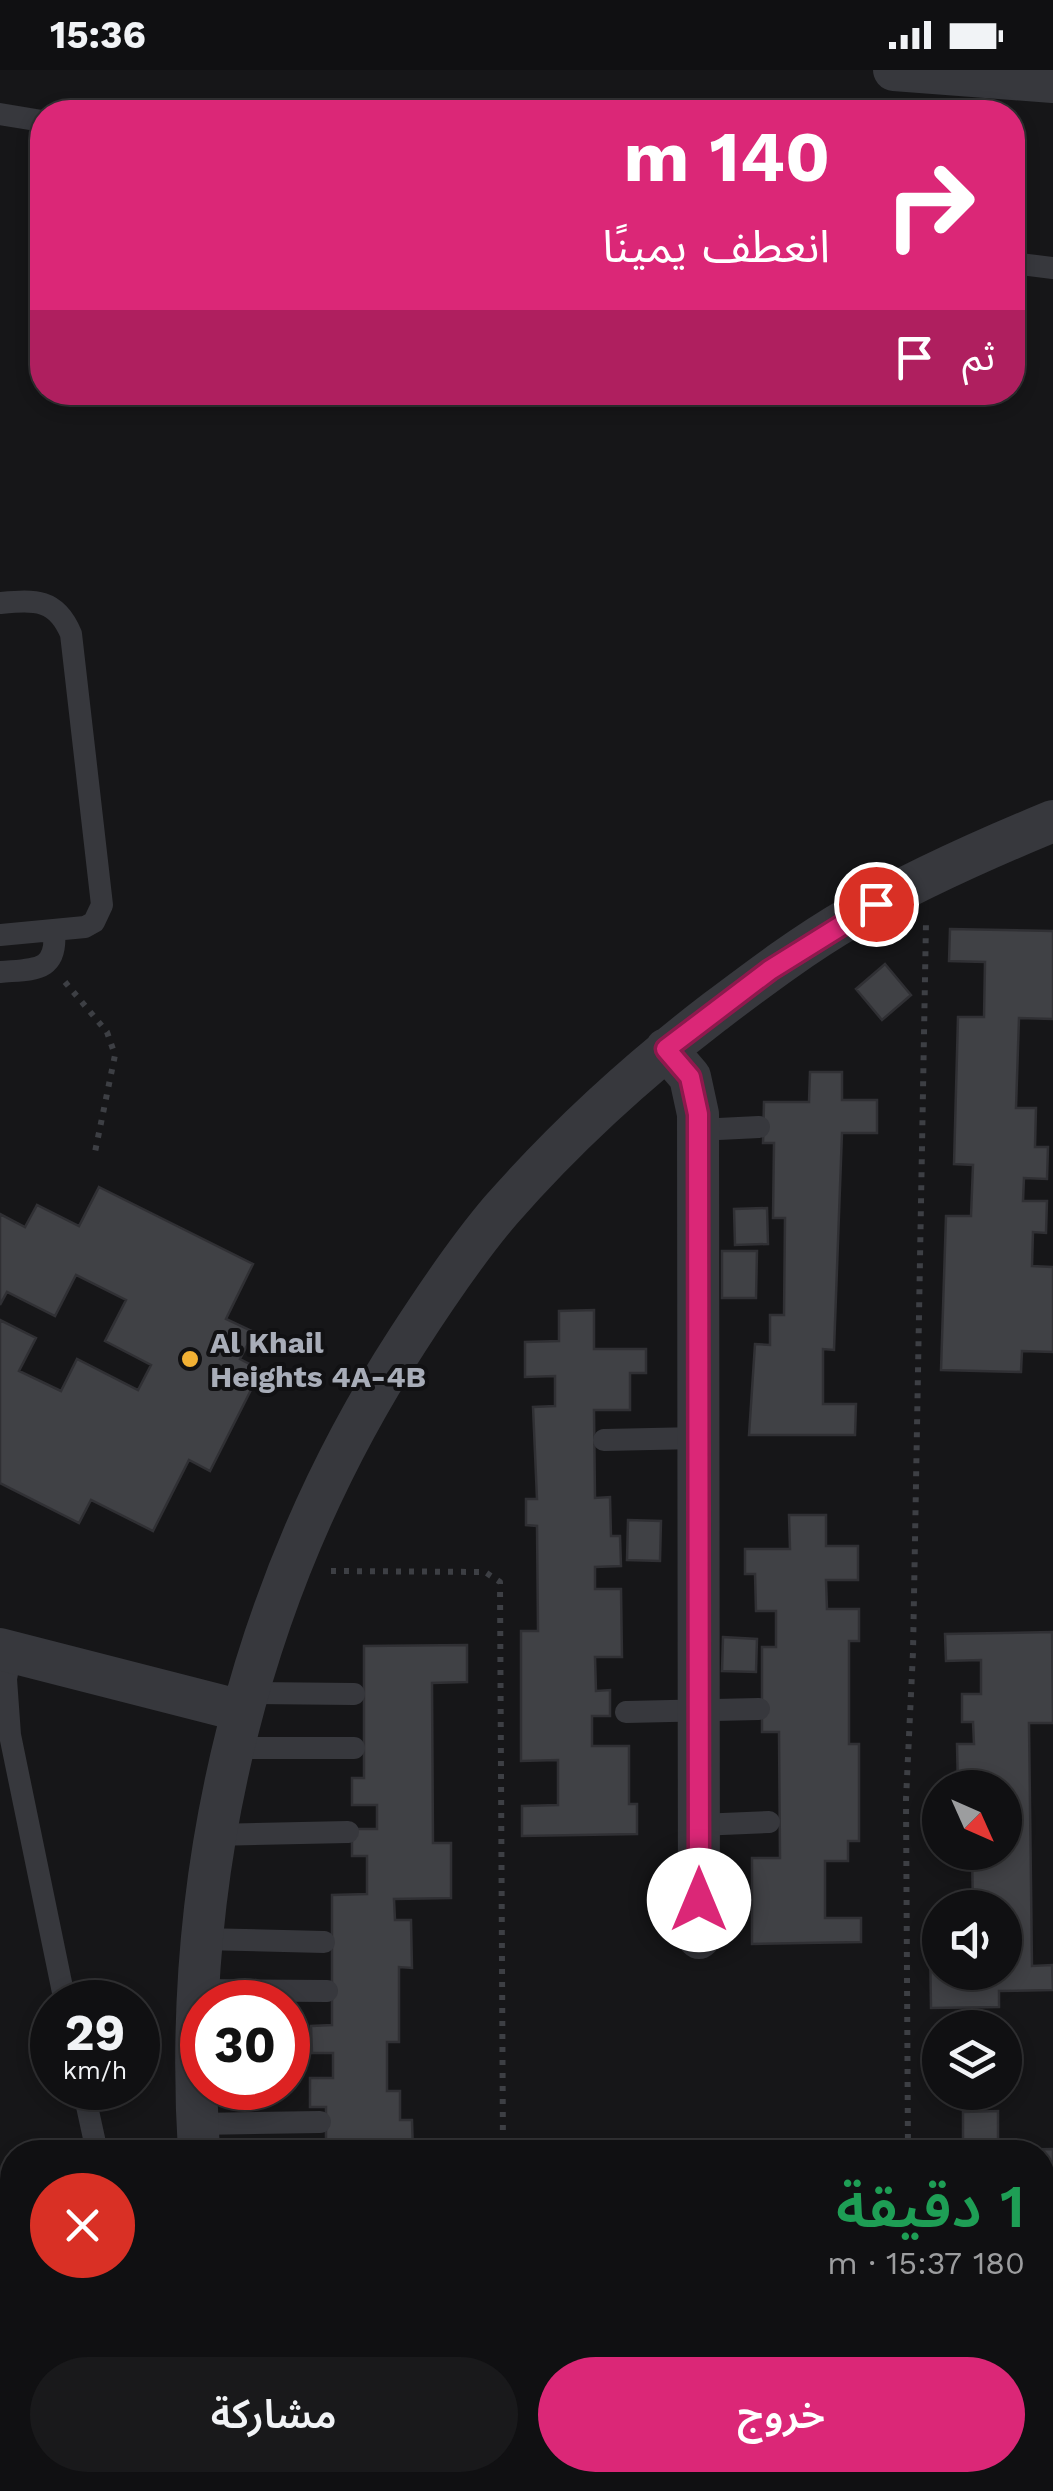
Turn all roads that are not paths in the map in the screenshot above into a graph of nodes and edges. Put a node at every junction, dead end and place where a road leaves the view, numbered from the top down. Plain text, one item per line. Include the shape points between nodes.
1 (894, 70) edge
2 (1053, 82) edge
3 (0, 114) edge
4 (30, 119) edge
5 (1025, 265) edge
6 (1053, 268) edge
7 (0, 603) edge
8 (1053, 821) edge
9 (54, 931) junction
10 (0, 934) edge
11 (0, 972) edge
12 (666, 1049) junction
13 (759, 1127) dead end
14 (698, 1130) junction
15 (698, 1438) junction
16 (604, 1440) dead end
17 (6, 1651) edge
18 (354, 1694) dead end
19 (759, 1709) dead end
20 (698, 1710) junction
21 (626, 1712) dead end
22 (240, 1717) junction
23 (354, 1748) dead end
24 (769, 1822) dead end
25 (699, 1825) junction
26 (348, 1832) dead end
27 (214, 1835) junction
28 (699, 1938) dead end
29 (201, 1940) junction
30 (324, 1942) dead end
31 (61, 1980) edge
32 (198, 1980) edge
33 (310, 1991) edge
34 (327, 1991) dead end
35 (87, 2110) edge
36 (198, 2110) edge
37 (320, 2122) dead end
38 (198, 2138) edge
39 (94, 2140) edge

1 - 2 street
3 - 4 lane
5 - 6 lane
7 - 9 lane via 52,607 71,634 102,906 85,927
8 - 12 street via 850,918
9 - 10 lane
9 - 11 lane via 55,945 41,968
12 - 14 street via 690,1077
12 - 22 street via 499,1212 380,1383 288,1571
13 - 14 lane
14 - 15 street
15 - 16 lane
15 - 20 street
17 - 22 street
17 - 31 lane via 10,1735
18 - 22 lane
19 - 20 lane
20 - 21 lane
20 - 25 street
22 - 23 lane
22 - 27 street
24 - 25 lane
25 - 28 street
26 - 27 lane
27 - 29 street
29 - 30 lane
29 - 32 street
33 - 34 lane
35 - 39 lane
36 - 38 street
37 - 38 lane

